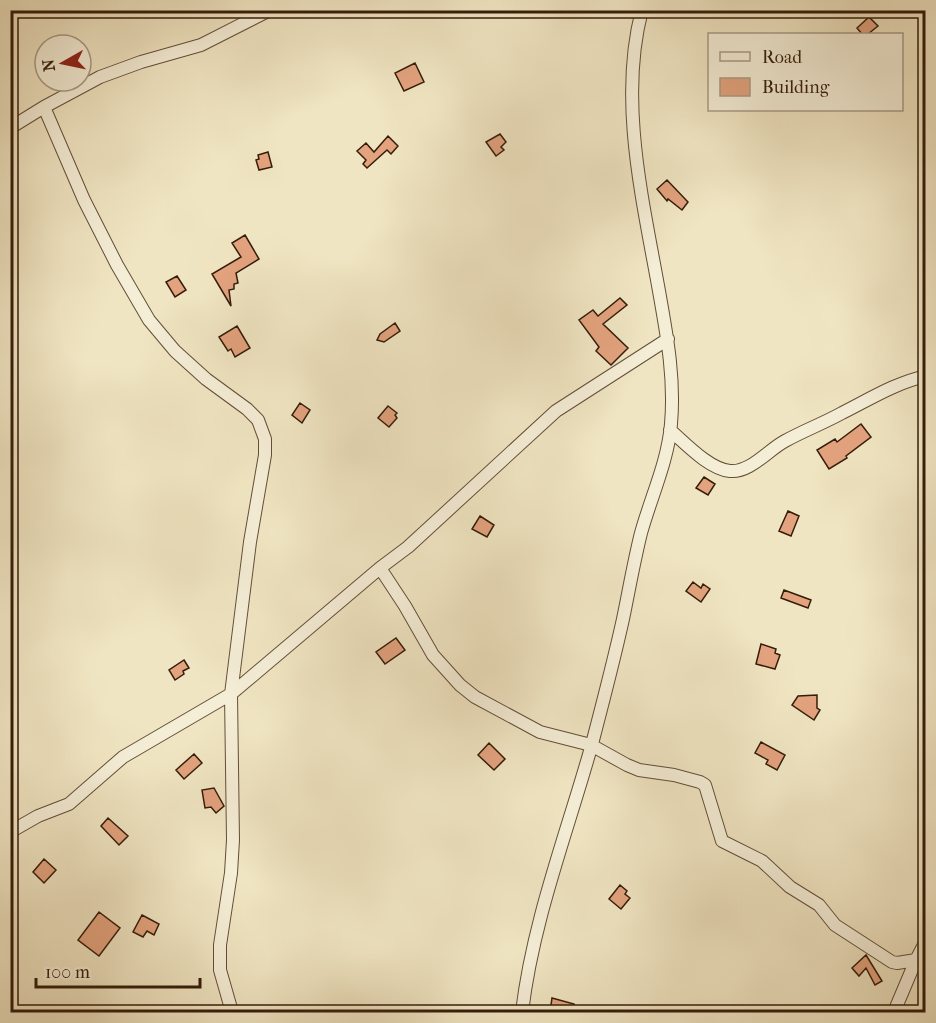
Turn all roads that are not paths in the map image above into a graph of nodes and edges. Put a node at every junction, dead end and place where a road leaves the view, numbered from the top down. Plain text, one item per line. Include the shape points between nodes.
1 (642, 10) edge
2 (268, 11) edge
3 (44, 107) junction
4 (10, 128) edge
5 (668, 339) junction
6 (926, 376) edge
7 (670, 430) junction
8 (380, 568) junction
9 (231, 694) junction
10 (591, 745) junction
11 (10, 832) edge
12 (926, 941) edge
13 (915, 960) junction
14 (232, 1012) edge
15 (522, 1012) edge
16 (894, 1012) edge

1 - 5 street via 633,59 633,128
2 - 3 street via 201,45 100,77
3 - 4 street
3 - 9 street via 84,200 149,320 174,351 247,409 263,429 265,455
5 - 7 street via 673,385
5 - 8 street via 556,411
6 - 7 street via 876,394 739,470 716,466
7 - 10 street
8 - 9 street
8 - 10 street via 433,654 460,685 540,732
9 - 11 street via 123,757 69,804
9 - 14 street via 233,840 220,970
10 - 13 street via 639,770 705,785 722,841 762,861 790,887 813,900 835,925 892,962
10 - 15 street via 555,864 527,973
12 - 13 street
13 - 16 street

